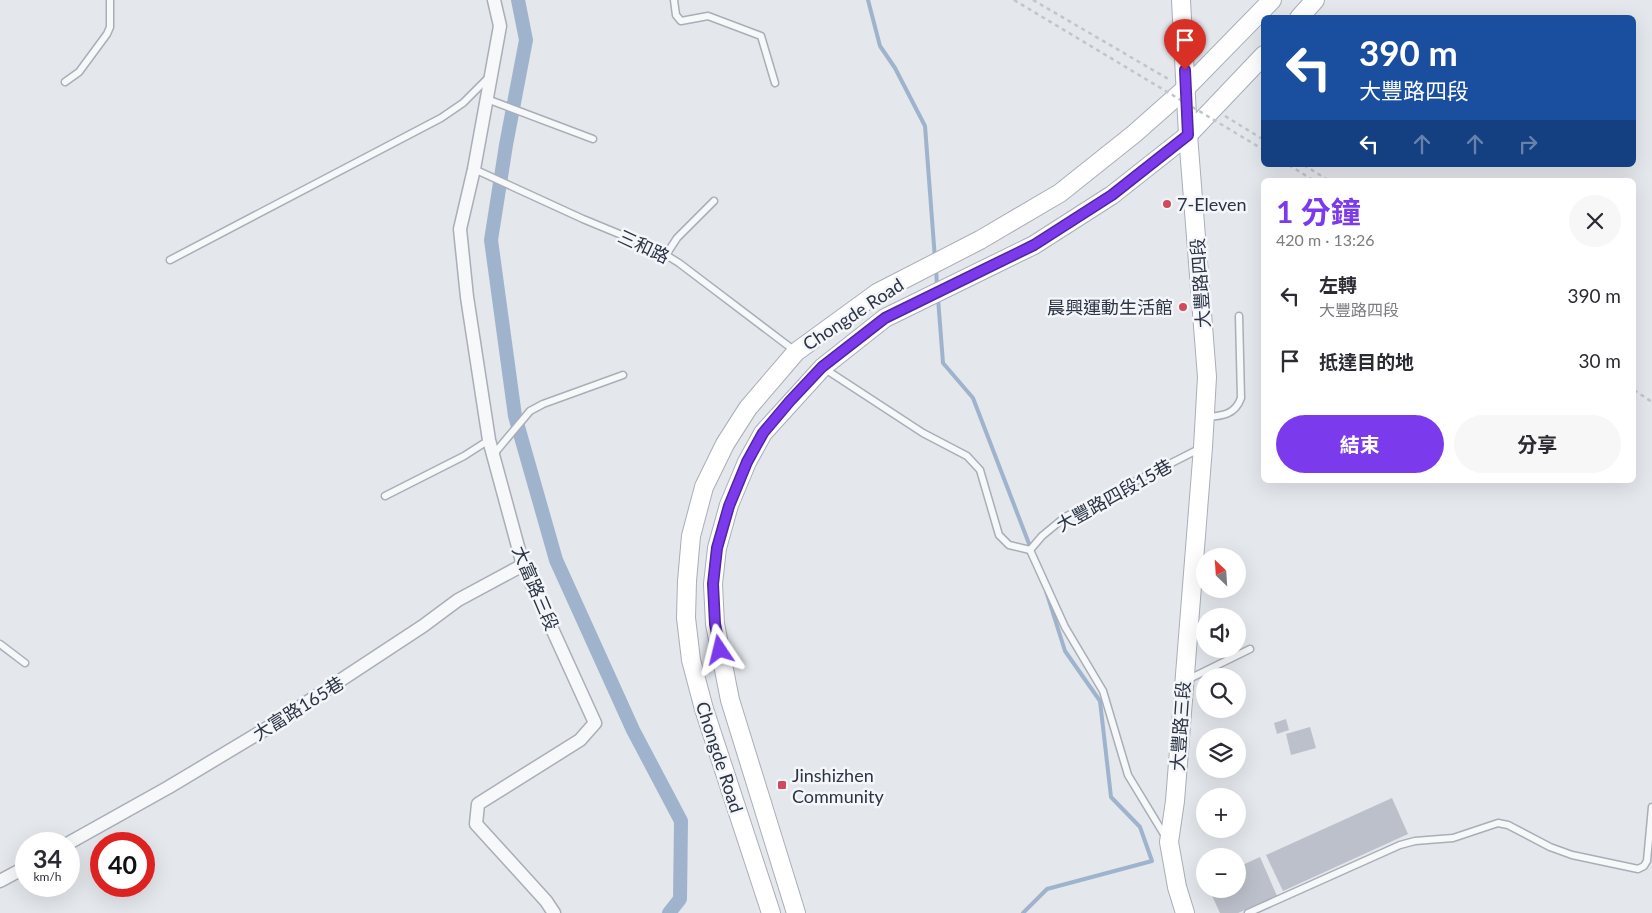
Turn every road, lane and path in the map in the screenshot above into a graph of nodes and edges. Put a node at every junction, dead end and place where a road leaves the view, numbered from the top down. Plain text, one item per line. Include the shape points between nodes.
1 (110, 0) edge
2 (494, 0) edge
3 (674, 0) edge
4 (1014, 0) edge
5 (1033, 0) edge
6 (1182, 0) edge
7 (1272, 0) edge
8 (1315, 0) edge
9 (1302, 15) edge
10 (1261, 58) edge
11 (491, 75) junction
12 (65, 82) dead end
13 (775, 83) dead end
14 (1186, 88) junction
15 (487, 99) junction
16 (1214, 109) junction
17 (1188, 135) junction
18 (1261, 138) edge
19 (593, 139) dead end
20 (1261, 148) edge
21 (1292, 167) edge
22 (1307, 167) edge
23 (474, 169) junction
24 (1310, 178) edge
25 (1325, 178) edge
26 (714, 201) dead end
27 (666, 255) junction
28 (170, 260) dead end
29 (1239, 316) dead end
30 (796, 352) junction
31 (822, 367) junction
32 (623, 375) dead end
33 (1636, 391) edge
34 (1652, 402) edge
35 (1205, 418) junction
36 (490, 440) junction
37 (1203, 447) junction
38 (497, 451) junction
39 (384, 496) dead end
40 (1030, 550) junction
41 (523, 565) junction
42 (0, 644) edge
43 (1250, 649) dead end
44 (25, 663) dead end
45 (1184, 681) junction
46 (1652, 807) edge
47 (80, 837) edge
48 (1169, 842) junction
49 (15, 873) edge
50 (0, 882) edge
51 (554, 913) edge
52 (771, 913) edge
53 (796, 913) edge
54 (1185, 913) edge
55 (1248, 913) edge

1 - 12 lane via 107,34 79,72
2 - 11 street, 大富路三段 via 500,26
3 - 13 lane via 676,16 681,20 708,16 761,36
4 - 20 path, bridge
5 - 14 path
6 - 14 street, 大豐路四段
7 - 14 street, Chongde Road
8 - 9 street
10 - 16 street, Chongde Road
11 - 15 street, 大富路三段
11 - 28 lane via 463,103 441,118
14 - 17 street, 大豐路四段
14 - 30 street, Chongde Road via 1060,193 877,294
15 - 19 lane
15 - 23 street, 大富路三段
16 - 17 street, Chongde Road
16 - 18 path
17 - 31 street, Chongde Road via 1112,195 1034,245 885,318
17 - 35 street, 大豐路四段 via 1206,376
21 - 24 path
22 - 25 path
23 - 27 lane, 三和路
23 - 36 street, 大富路三段 via 460,229 467,297
26 - 27 lane via 677,238
27 - 30 lane, 三和路
29 - 35 lane via 1240,398 1237,407 1225,416
30 - 52 street, Chongde Road via 748,408 725,444 704,487 691,536 687,581 686,618 691,660
31 - 40 lane via 923,433 966,456 980,470 999,535 1010,545
31 - 53 street, Chongde Road via 763,433 747,462 729,506 717,548 713,584 715,624 730,700
32 - 38 lane via 530,411
33 - 34 path
35 - 37 street, 大豐路四段
36 - 38 street, 大富路三段
36 - 39 lane
37 - 40 lane, 大豐路四段15巷 via 1065,517
37 - 45 street, 大豐路三段
38 - 41 street, 大富路三段
40 - 48 lane via 1065,627 1103,691 1128,775
41 - 47 street, 大富路165巷 via 458,600 274,724
41 - 51 street, 大富路三段 via 595,723 580,740 478,804 476,824
42 - 44 lane
43 - 45 lane
45 - 48 street, 大豐路三段
46 - 55 lane via 1646,860 1638,870 1572,855 1498,823 1453,838 1400,845
48 - 54 street, 大豐路三段
49 - 50 street

